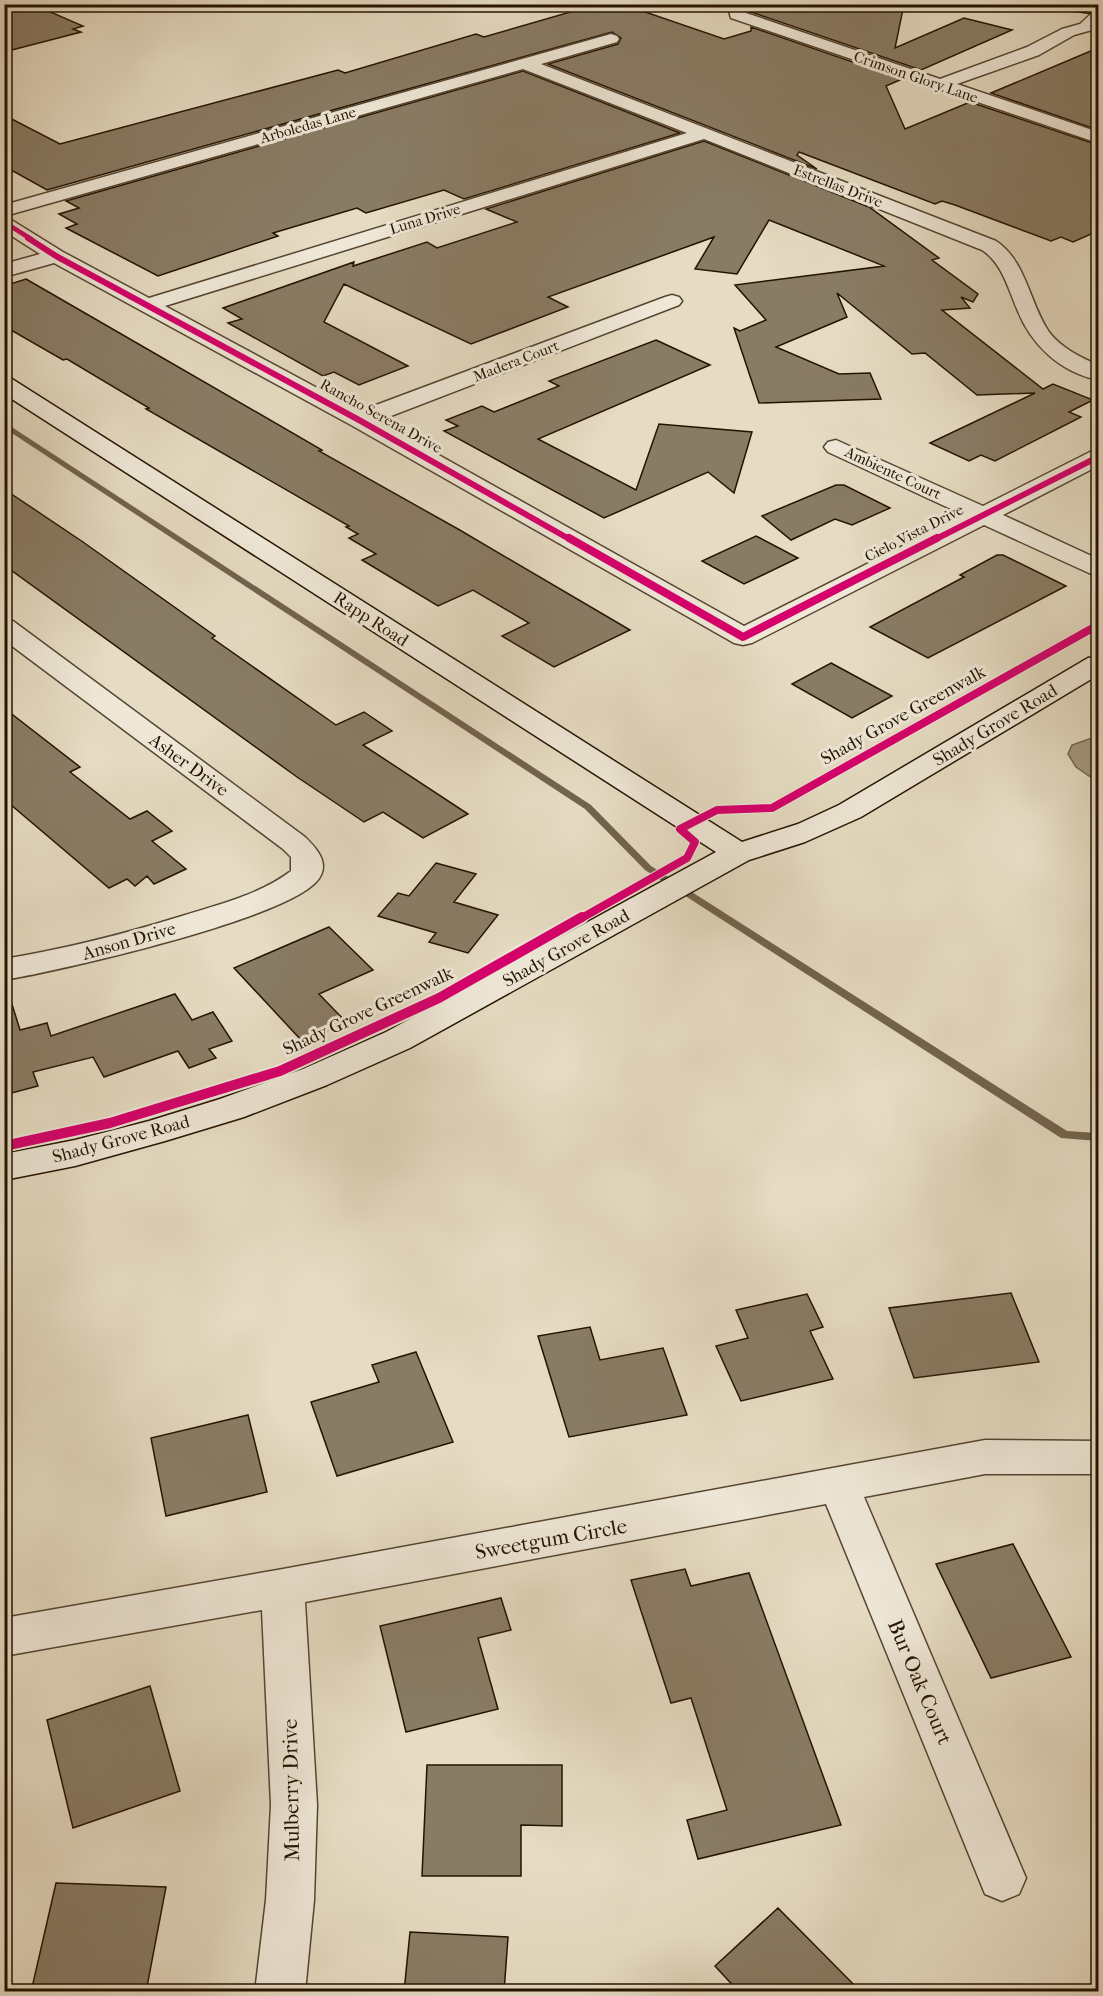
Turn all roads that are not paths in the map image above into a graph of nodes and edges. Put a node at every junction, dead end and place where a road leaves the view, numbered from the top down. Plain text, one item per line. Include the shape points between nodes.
1 (753, 4) edge
2 (1062, 4) edge
3 (1083, 6) edge
4 (1098, 9) edge
5 (1098, 16) edge
6 (1068, 32) junction
7 (611, 39) dead end
8 (523, 63) junction
9 (939, 85) junction
10 (702, 134) junction
11 (1098, 138) edge
12 (4, 211) edge
13 (4, 222) edge
14 (47, 250) junction
15 (4, 255) edge
16 (4, 271) edge
17 (672, 301) dead end
18 (148, 305) junction
19 (1098, 373) edge
20 (4, 384) edge
21 (359, 420) junction
22 (837, 447) dead end
23 (1098, 457) edge
24 (981, 515) junction
25 (1098, 568) edge
26 (4, 627) edge
27 (743, 637) joint
28 (1098, 664) edge
29 (738, 853) junction
30 (252, 905) joint
31 (4, 970) edge
32 (4, 1167) edge
33 (1098, 1458) edge
34 (839, 1486) junction
35 (283, 1588) junction
36 (4, 1637) edge
37 (1002, 1878) dead end
38 (280, 1992) edge

1 - 9 street, Crimson Glory Lane via 736,13
2 - 3 street
3 - 4 street
3 - 6 street via 1062,26
5 - 6 street via 1086,27
6 - 9 street via 1033,51
7 - 8 street, Arboledas Lane
8 - 10 street, Estrellas Drive
8 - 12 street, Arboledas Lane
9 - 11 street, Crimson Glory Lane
10 - 18 street, Luna Drive
10 - 19 street, Estrellas Drive via 994,249 1021,291 1027,313 1049,345
13 - 14 street, Rancho Serena Drive
14 - 15 street
14 - 16 street
14 - 18 street, Rancho Serena Drive
17 - 21 street, Madera Court
18 - 21 street, Rancho Serena Drive
20 - 29 street, Rapp Road
21 - 27 street, Rancho Serena Drive
22 - 24 street, Ambiente Court
23 - 24 street, Cielo Vista Drive
24 - 25 street, Ambiente Court
24 - 27 street, Cielo Vista Drive
26 - 30 street, Asher Drive via 229,793 306,855 307,874 292,886
28 - 29 street, Shady Grove Road via 820,827
29 - 32 street, Shady Grove Road via 398,1040 315,1077 153,1132
30 - 31 street, Anson Drive via 107,949
33 - 34 street, Sweetgum Circle via 985,1457
34 - 35 street, Sweetgum Circle
34 - 37 street, Bur Oak Court
35 - 36 street, Sweetgum Circle
35 - 38 street, Mulberry Drive via 294,1805 290,1900

